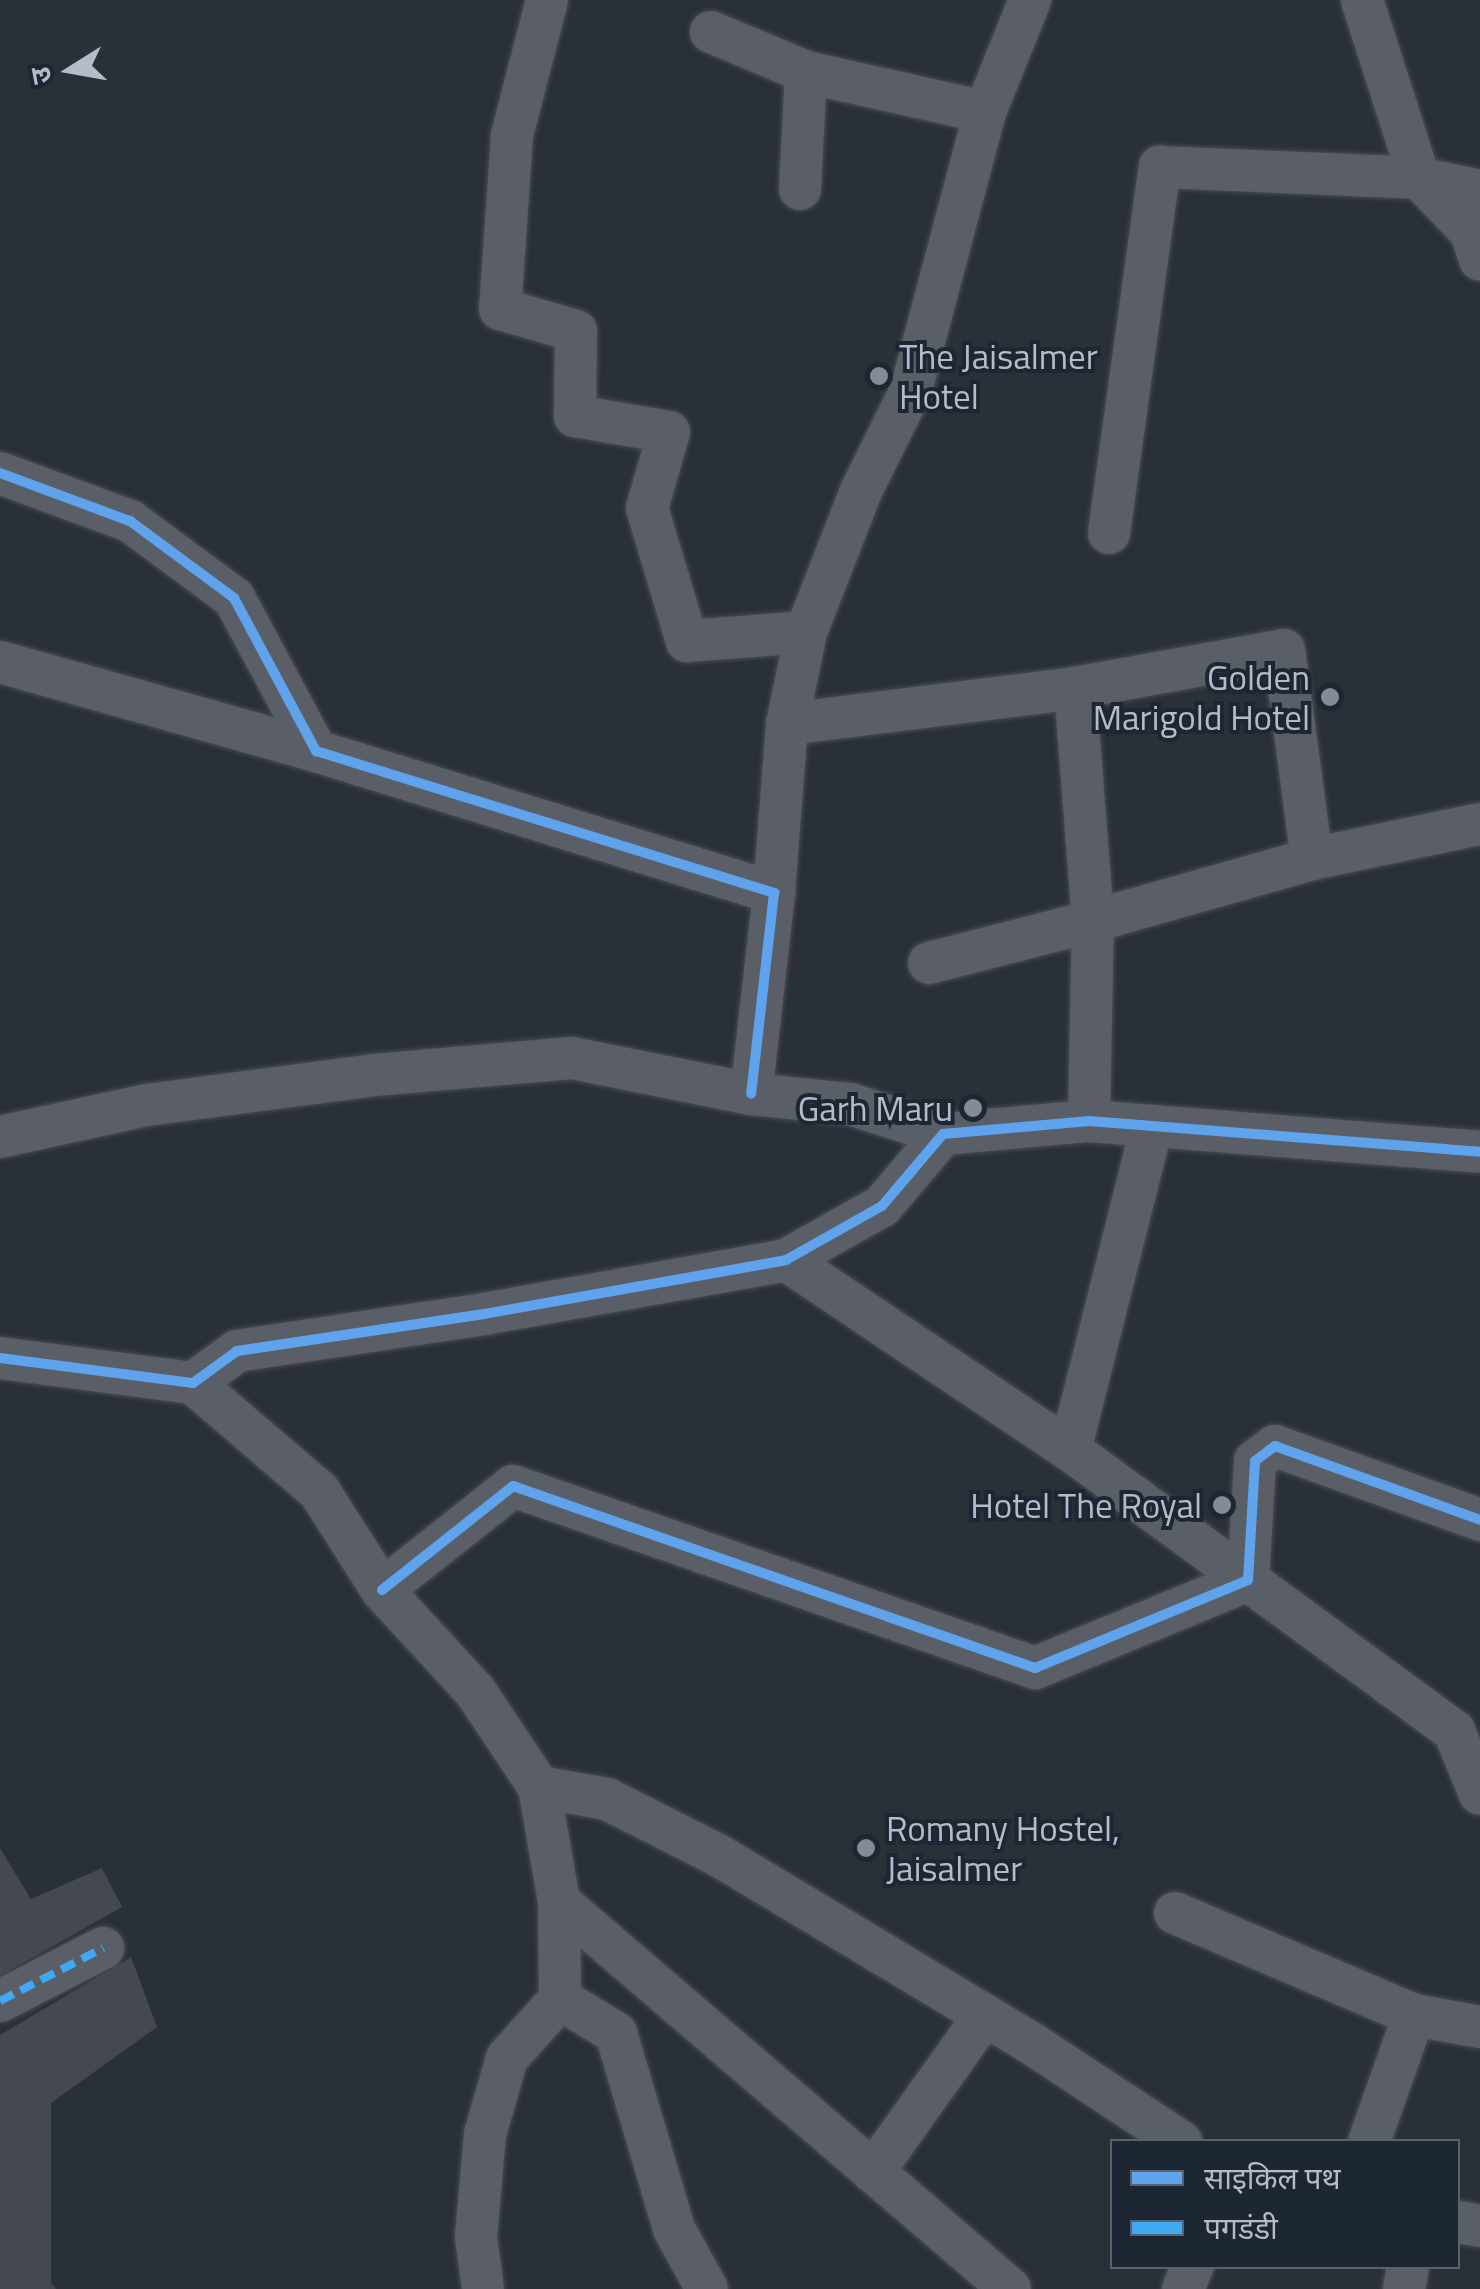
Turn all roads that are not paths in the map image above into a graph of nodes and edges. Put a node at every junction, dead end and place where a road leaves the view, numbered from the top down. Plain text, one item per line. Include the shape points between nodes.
1 (546, 0) edge
2 (1030, 0) edge
3 (1362, 0) edge
4 (712, 32) dead end
5 (806, 72) junction
6 (985, 112) junction
7 (1419, 178) junction
8 (800, 189) dead end
9 (1480, 191) edge
10 (1480, 260) edge
11 (0, 473) edge
12 (1108, 532) dead end
13 (806, 632) junction
14 (0, 662) edge
15 (1074, 688) junction
16 (787, 724) junction
17 (316, 751) junction
18 (1480, 824) edge
19 (1312, 858) junction
20 (774, 894) junction
21 (1093, 921) junction
22 (929, 962) dead end
23 (751, 1094) junction
24 (1089, 1121) junction
25 (1152, 1126) junction
26 (944, 1134) junction
27 (0, 1137) edge
28 (1480, 1152) edge
29 (786, 1260) junction
30 (0, 1358) edge
31 (193, 1383) junction
32 (1070, 1450) junction
33 (1480, 1520) edge
34 (1248, 1580) junction
35 (382, 1590) junction
36 (539, 1787) junction
37 (1480, 1794) edge
38 (558, 1902) junction
39 (1175, 1913) dead end
40 (103, 1948) dead end
41 (560, 1999) junction
42 (0, 2001) edge
43 (986, 2015) junction
44 (1414, 2015) junction
45 (1480, 2027) edge
46 (1176, 2139) edge
47 (1370, 2139) edge
48 (873, 2172) junction
49 (484, 2289) edge
50 (707, 2289) edge
51 (1010, 2289) edge

1 - 13 street via 512,135 500,309 576,332 574,416 668,432 647,508 687,641
2 - 6 street
3 - 7 street
4 - 5 street
5 - 6 street
5 - 8 street
6 - 13 street via 911,390 861,491
7 - 9 street
7 - 10 street via 1471,232
7 - 12 street via 1160,168
11 - 17 street via 130,521 234,598
13 - 16 street
14 - 17 street
15 - 16 street
15 - 19 street via 1284,650
15 - 21 street
16 - 20 street
17 - 20 street
18 - 19 street
19 - 21 street
20 - 23 street
21 - 22 street
21 - 24 street
23 - 26 street via 850,1104
23 - 27 street via 572,1058 147,1105
24 - 25 street
24 - 26 street
25 - 28 street
25 - 32 street
26 - 29 street via 882,1206
29 - 31 street via 237,1351
29 - 32 street
30 - 31 street
31 - 35 street via 320,1490
32 - 34 street
33 - 34 street via 1274,1446 1256,1461
34 - 35 street via 1035,1668 514,1486
34 - 37 street via 1454,1731
35 - 36 street via 475,1692
36 - 38 street
36 - 43 street via 607,1799 702,1847
38 - 41 street
38 - 48 street
39 - 44 street
40 - 42 street
41 - 49 street via 508,2058 485,2134 476,2237
41 - 50 street via 616,2033 674,2230
43 - 46 street
43 - 48 street
44 - 45 street
44 - 47 street
48 - 51 street

